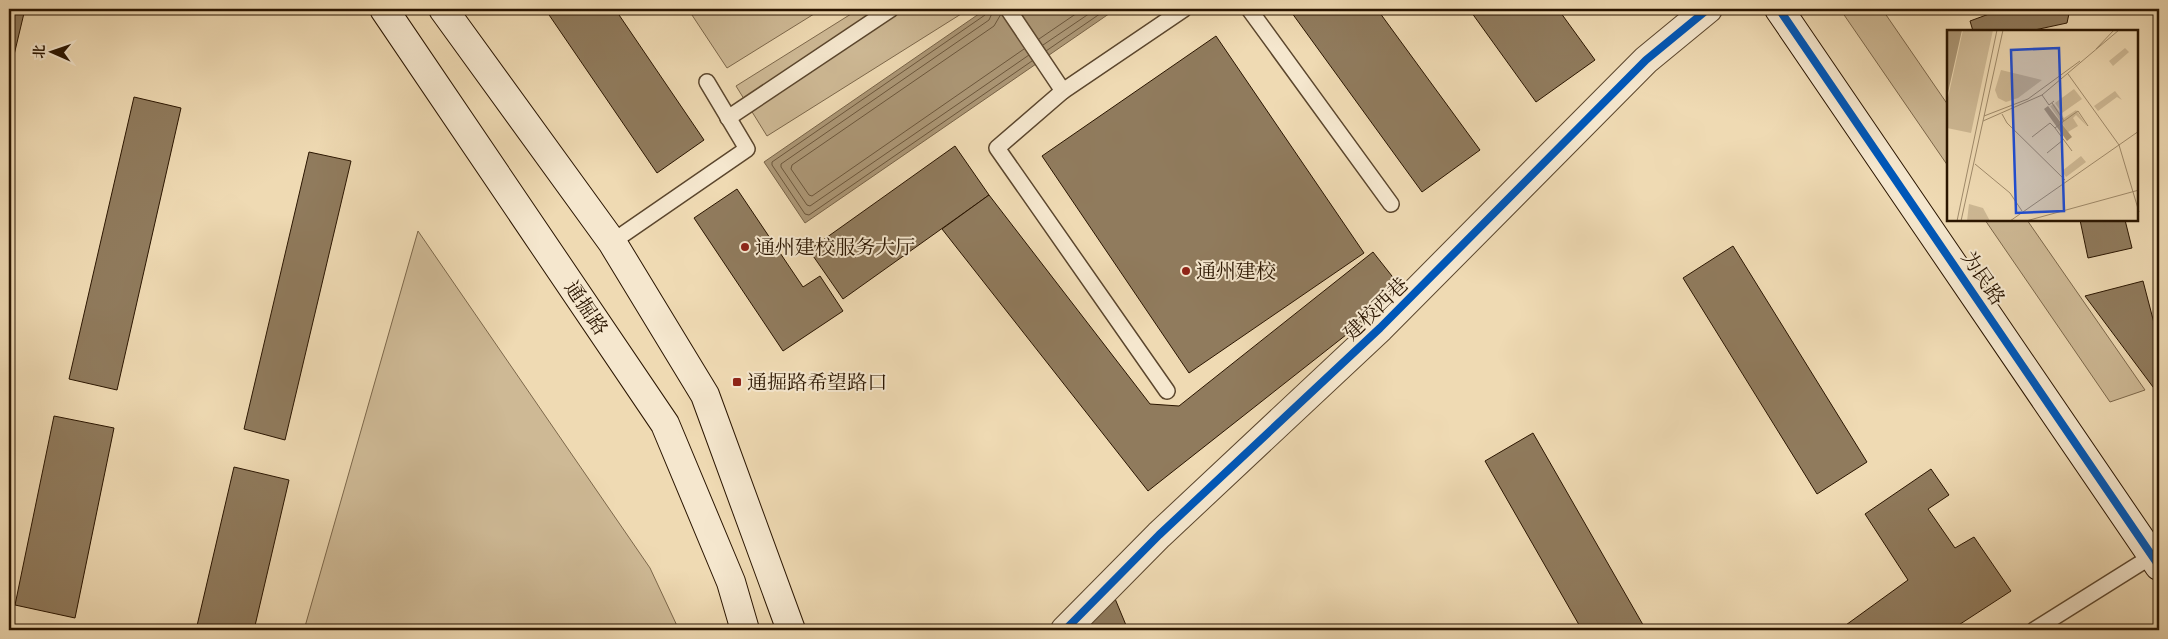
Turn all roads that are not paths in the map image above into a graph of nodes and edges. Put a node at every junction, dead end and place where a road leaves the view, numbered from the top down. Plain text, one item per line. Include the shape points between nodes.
1 (384, 9) edge
2 (443, 9) edge
3 (891, 9) edge
4 (1008, 9) edge
5 (1184, 9) edge
6 (1249, 9) edge
7 (1708, 9) edge
8 (1779, 9) edge
9 (707, 82) dead end
10 (1063, 91) junction
11 (728, 118) junction
12 (1391, 204) dead end
13 (612, 242) junction
14 (1167, 391) dead end
15 (2156, 561) edge
16 (745, 630) edge
17 (792, 630) edge
18 (1065, 630) edge
19 (2034, 630) edge

1 - 16 street, 通掘路 via 665,424 731,582
2 - 13 street
3 - 11 lane
4 - 10 lane
5 - 10 lane
6 - 12 lane
7 - 18 street, 建校西巷 via 1646,60 1380,328 1159,535
8 - 15 street, 为民路
9 - 11 lane
10 - 14 lane via 997,148
11 - 13 lane via 747,149
13 - 17 street via 705,395
15 - 19 lane

